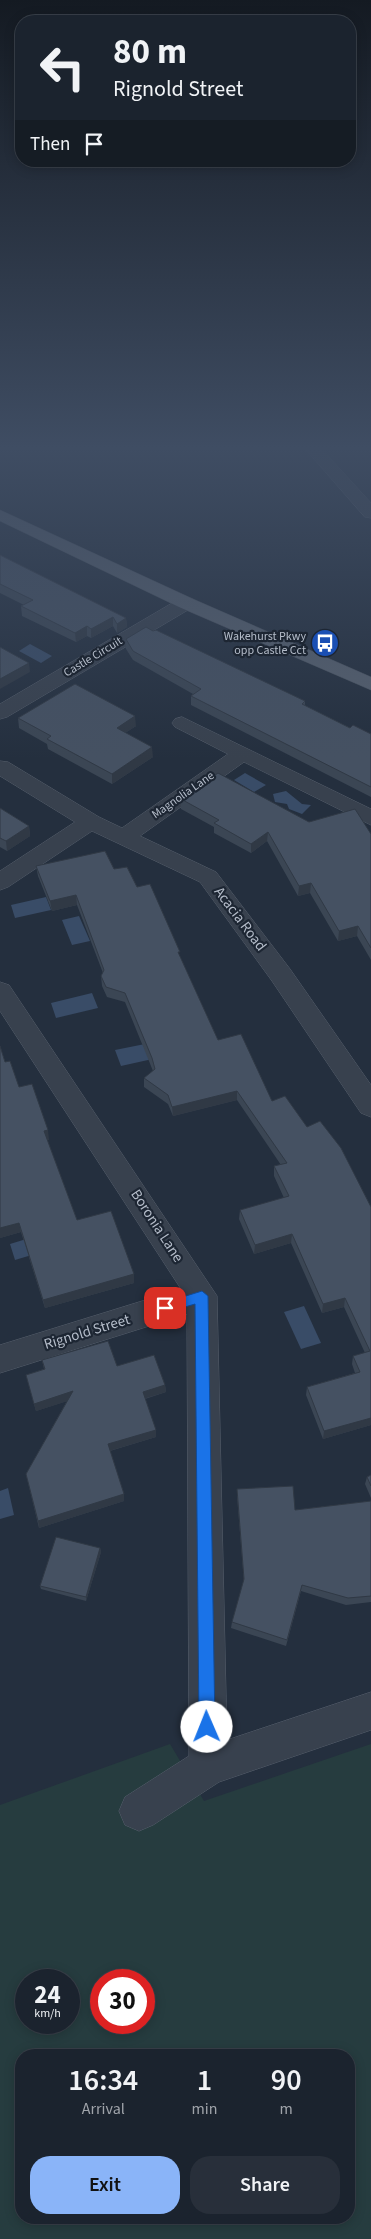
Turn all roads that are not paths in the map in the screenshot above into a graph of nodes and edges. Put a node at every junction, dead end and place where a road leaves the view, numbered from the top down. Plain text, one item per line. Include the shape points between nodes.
1 (76, 550) edge
2 (186, 602) junction
3 (371, 684) edge
4 (0, 713) edge
5 (182, 723) dead end
6 (242, 754) junction
7 (0, 767) edge
8 (371, 818) edge
9 (91, 822) junction
10 (124, 837) junction
11 (0, 882) edge
12 (0, 991) edge
13 (371, 1106) edge
14 (202, 1296) junction
15 (0, 1359) edge
16 (371, 1711) edge
17 (208, 1766) junction
18 (139, 1811) dead end

1 - 2 main road
2 - 3 main road
2 - 4 street, Castle Circuit
5 - 6 street
6 - 8 street
6 - 10 street, Magnolia Lane
7 - 9 street, Acacia Road
9 - 10 street, Acacia Road
9 - 11 street
10 - 13 street, Acacia Road via 208,876
12 - 14 street, Boronia Lane
14 - 15 street, Rignold Street
14 - 17 street
16 - 17 street
17 - 18 street

